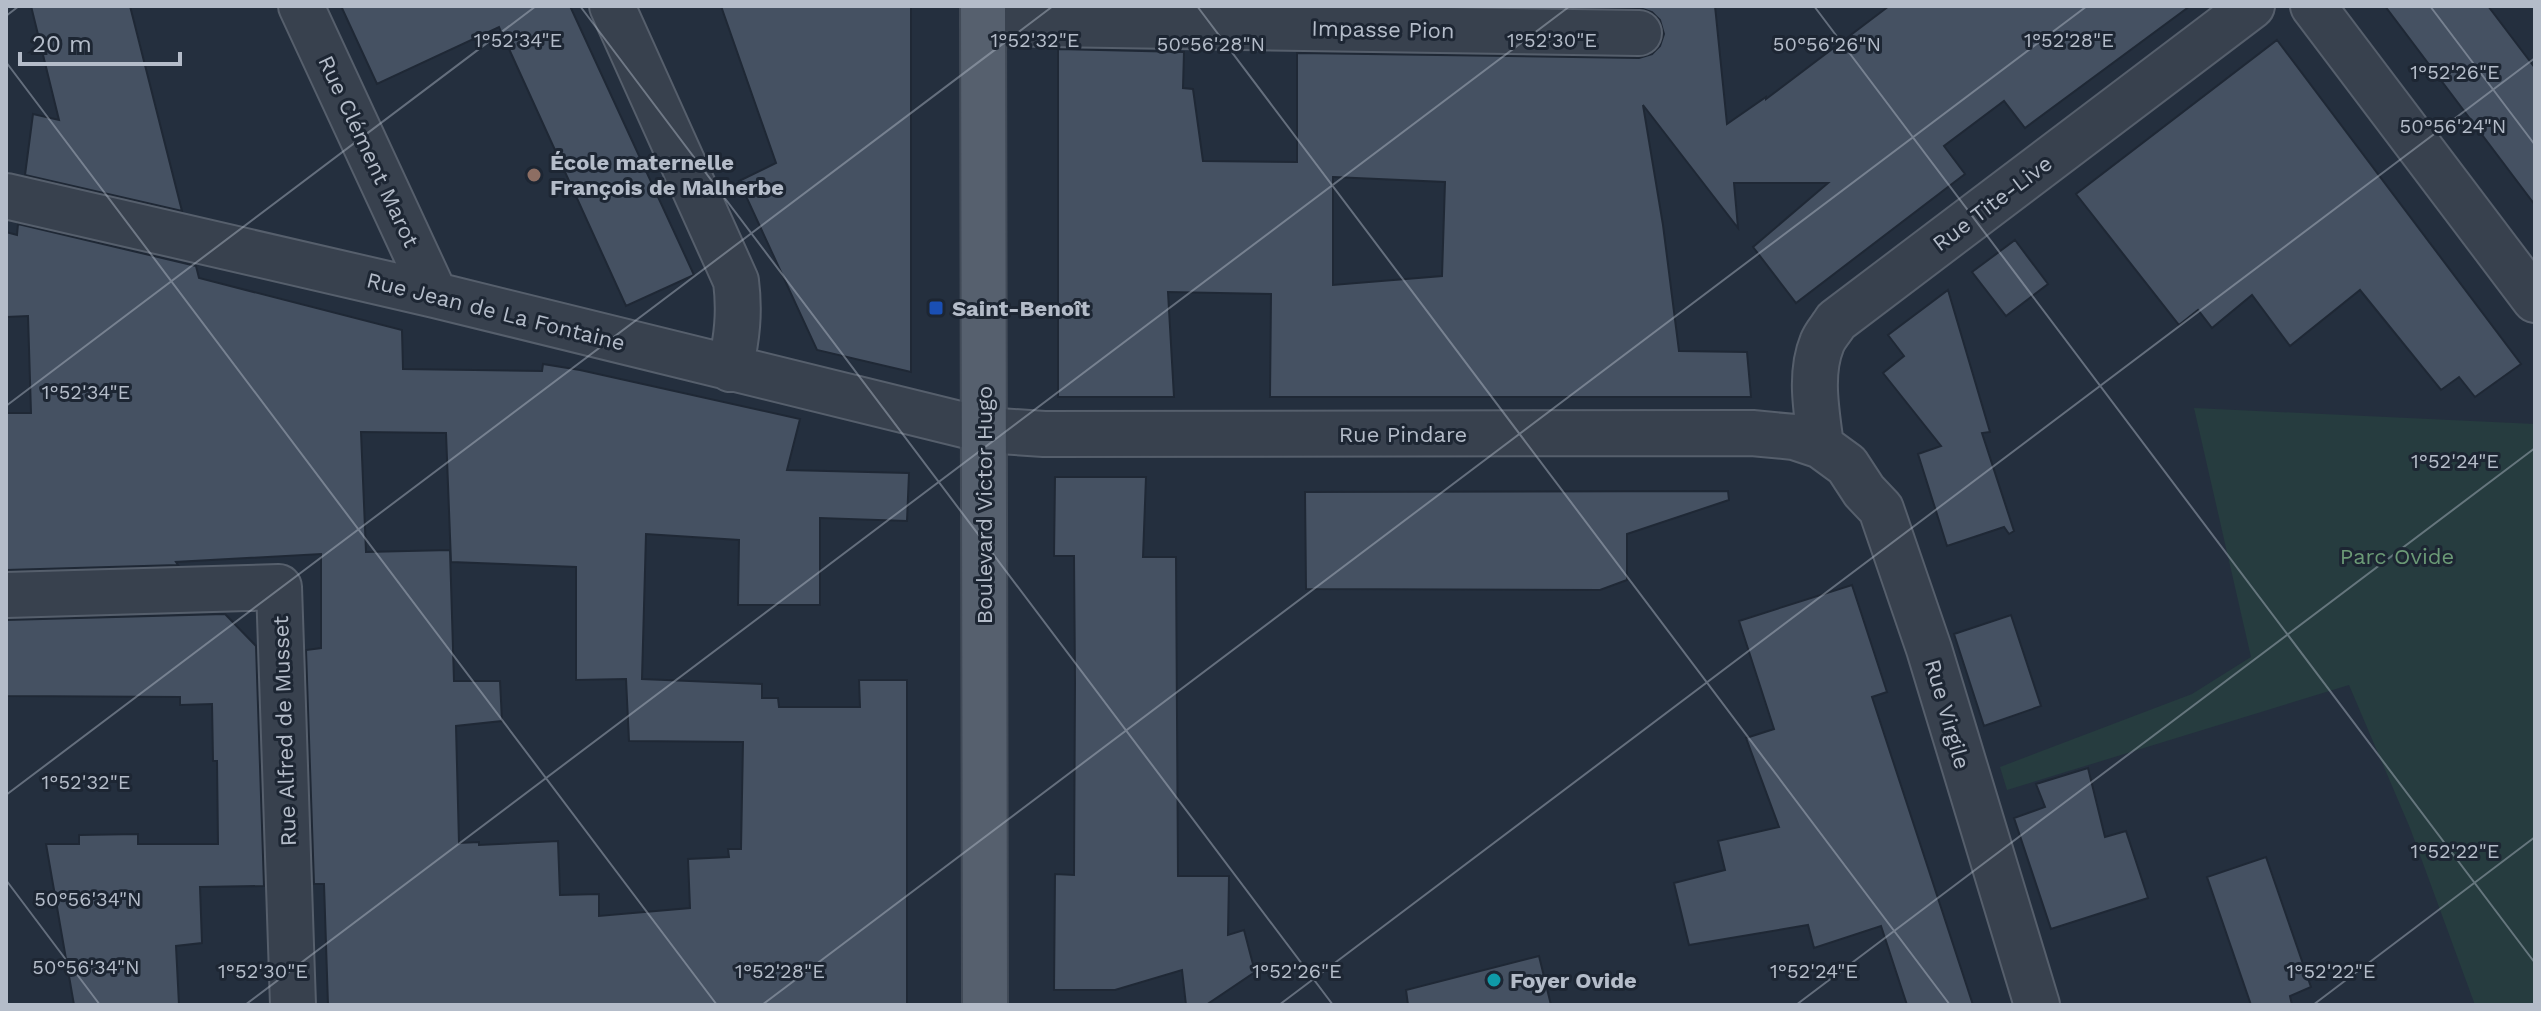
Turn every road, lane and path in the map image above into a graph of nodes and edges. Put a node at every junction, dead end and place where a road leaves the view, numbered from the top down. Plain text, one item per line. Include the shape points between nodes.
1 (301, 6) edge
2 (612, 6) edge
3 (2252, 6) edge
4 (2313, 6) edge
5 (983, 15) edge
6 (1639, 33) dead end
7 (6, 196) edge
8 (435, 295) junction
9 (2535, 300) edge
10 (730, 369) junction
11 (984, 430) junction
12 (1821, 446) junction
13 (6, 595) edge
14 (293, 1005) edge
15 (985, 1005) edge
16 (2037, 1005) edge

1 - 8 street, Rue Clément Marot
2 - 10 street via 736,281 740,308
3 - 12 street, Rue Tite-Live via 1836,321 1822,342 1815,373
4 - 9 street
5 - 6 street, Impasse Pion
5 - 11 main road, Boulevard Victor Hugo
7 - 8 street, Rue Jean de La Fontaine
8 - 10 street, Rue Jean de La Fontaine
10 - 11 street, Rue Jean de La Fontaine
11 - 12 street, Rue Pindare via 1752,433
11 - 15 main road, Boulevard Victor Hugo
12 - 16 street, Rue Virgile via 1847,465 1881,509
13 - 14 street, Rue Alfred de Musset via 279,587

